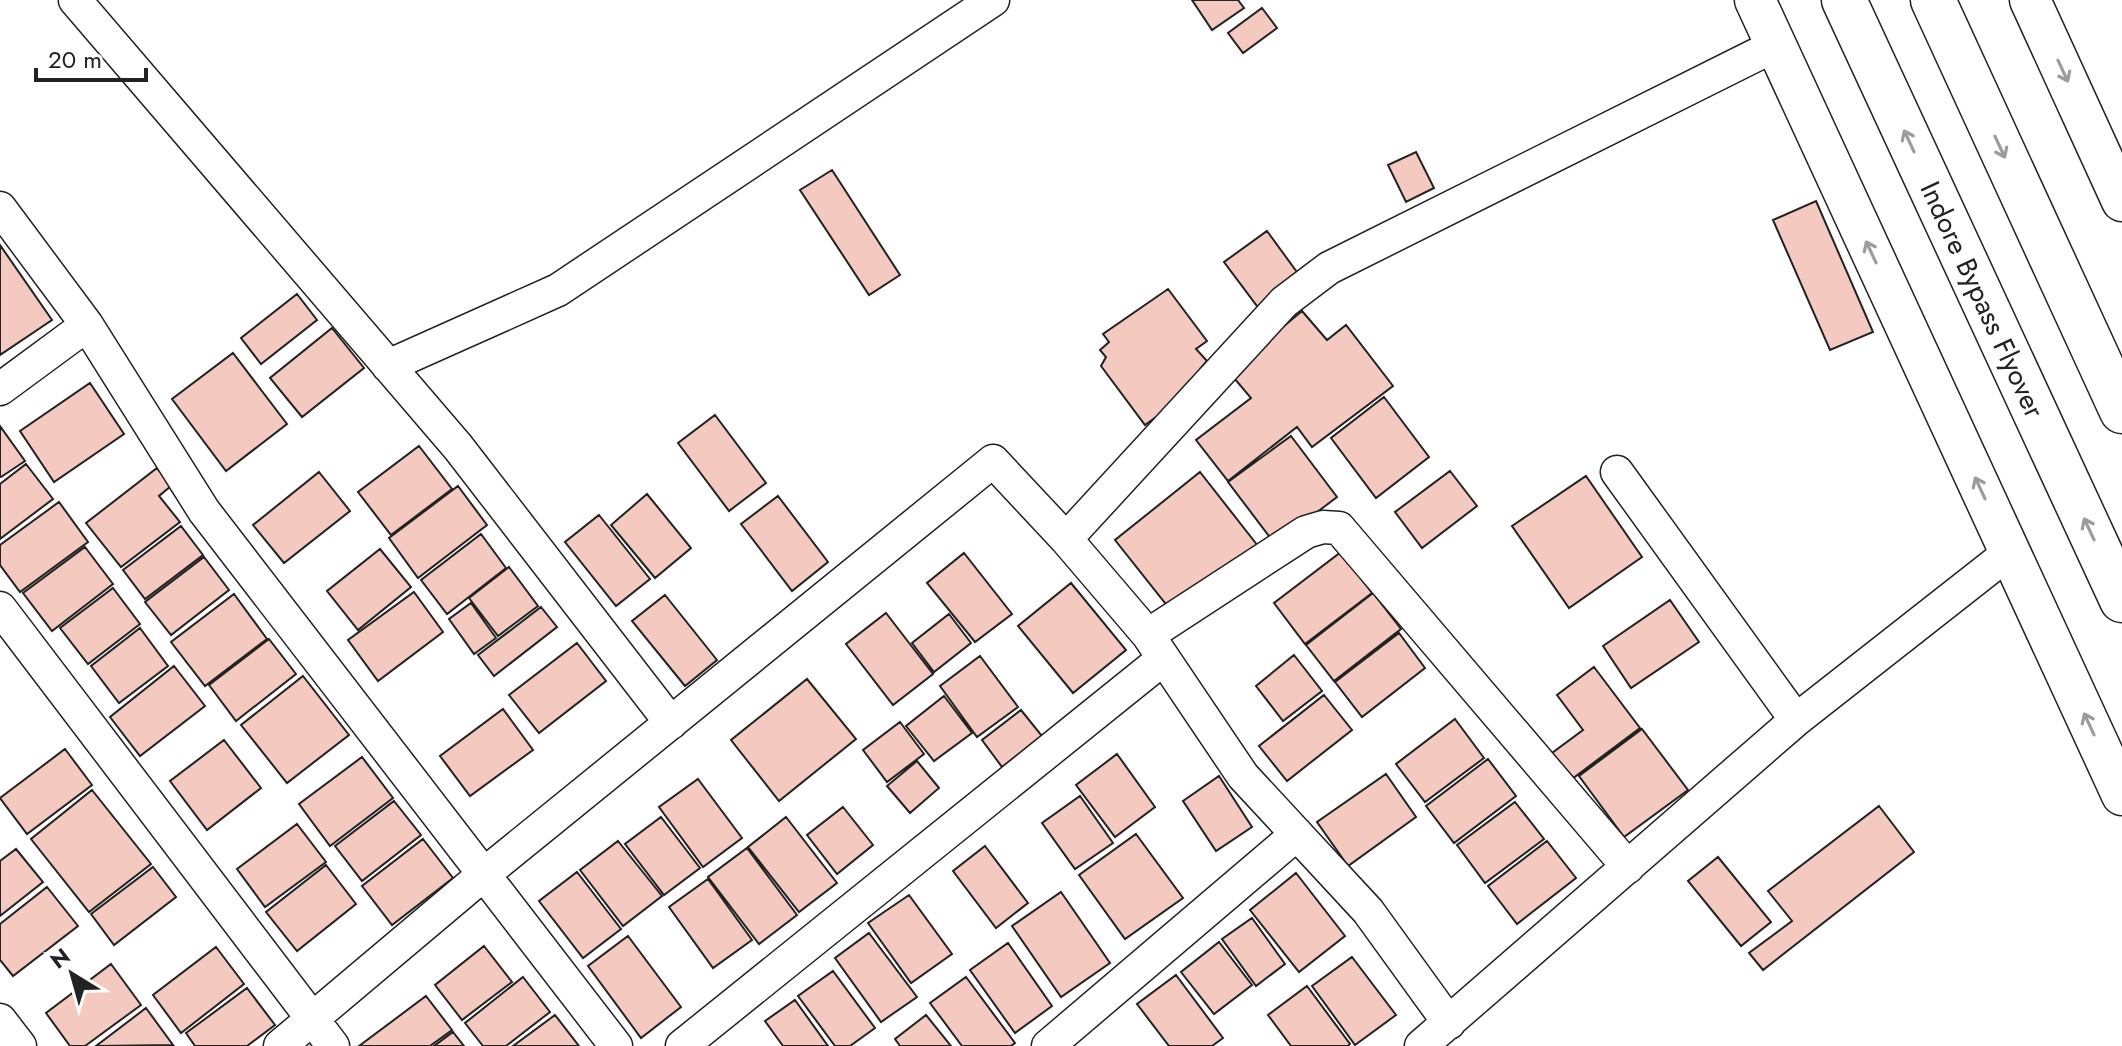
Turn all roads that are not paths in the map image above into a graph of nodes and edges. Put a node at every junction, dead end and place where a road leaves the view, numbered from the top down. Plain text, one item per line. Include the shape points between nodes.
1 (75, 0) edge
2 (993, 0) edge
3 (1755, 0) edge
4 (1844, 0) edge
5 (1933, 0) edge
6 (2030, 0) edge
7 (1776, 45) junction
8 (2122, 201) edge
9 (0, 208) edge
10 (87, 325) junction
11 (388, 366) junction
12 (0, 389) edge
13 (2122, 411) edge
14 (1617, 472) dead end
15 (1066, 539) junction
16 (2010, 552) junction
17 (2122, 600) edge
18 (0, 608) edge
19 (1156, 647) junction
20 (1796, 720) junction
21 (671, 723) junction
22 (2122, 795) edge
23 (1297, 834) junction
24 (1628, 867) junction
25 (483, 875) junction
26 (313, 1018) junction
27 (0, 1020) edge
28 (1449, 1023) junction
29 (20, 1046) edge
30 (280, 1046) edge
31 (333, 1046) edge
32 (616, 1046) edge
33 (682, 1046) edge
34 (1048, 1046) edge
35 (1421, 1046) edge

1 - 11 street
2 - 11 street via 558,290
3 - 7 street
17 -> 4 highway, Indore Bypass Flyover
5 -> 13 highway
6 -> 8 street
7 - 15 street via 1307,283
16 -> 7 street
9 - 10 street
10 - 12 street
10 - 25 street via 204,511
11 - 21 street via 458,447
14 - 20 street
15 - 19 street
15 - 21 street via 993,461
16 - 20 street
22 -> 16 street
18 - 26 street
19 - 23 street via 1243,776
19 - 24 street via 1306,532 1339,528
19 - 33 street
20 - 24 street
21 - 25 street
23 - 28 street via 1368,911
23 - 34 street
24 - 28 street
25 - 26 street
25 - 32 street
26 - 30 street
26 - 31 street
27 - 29 street
28 - 35 street

